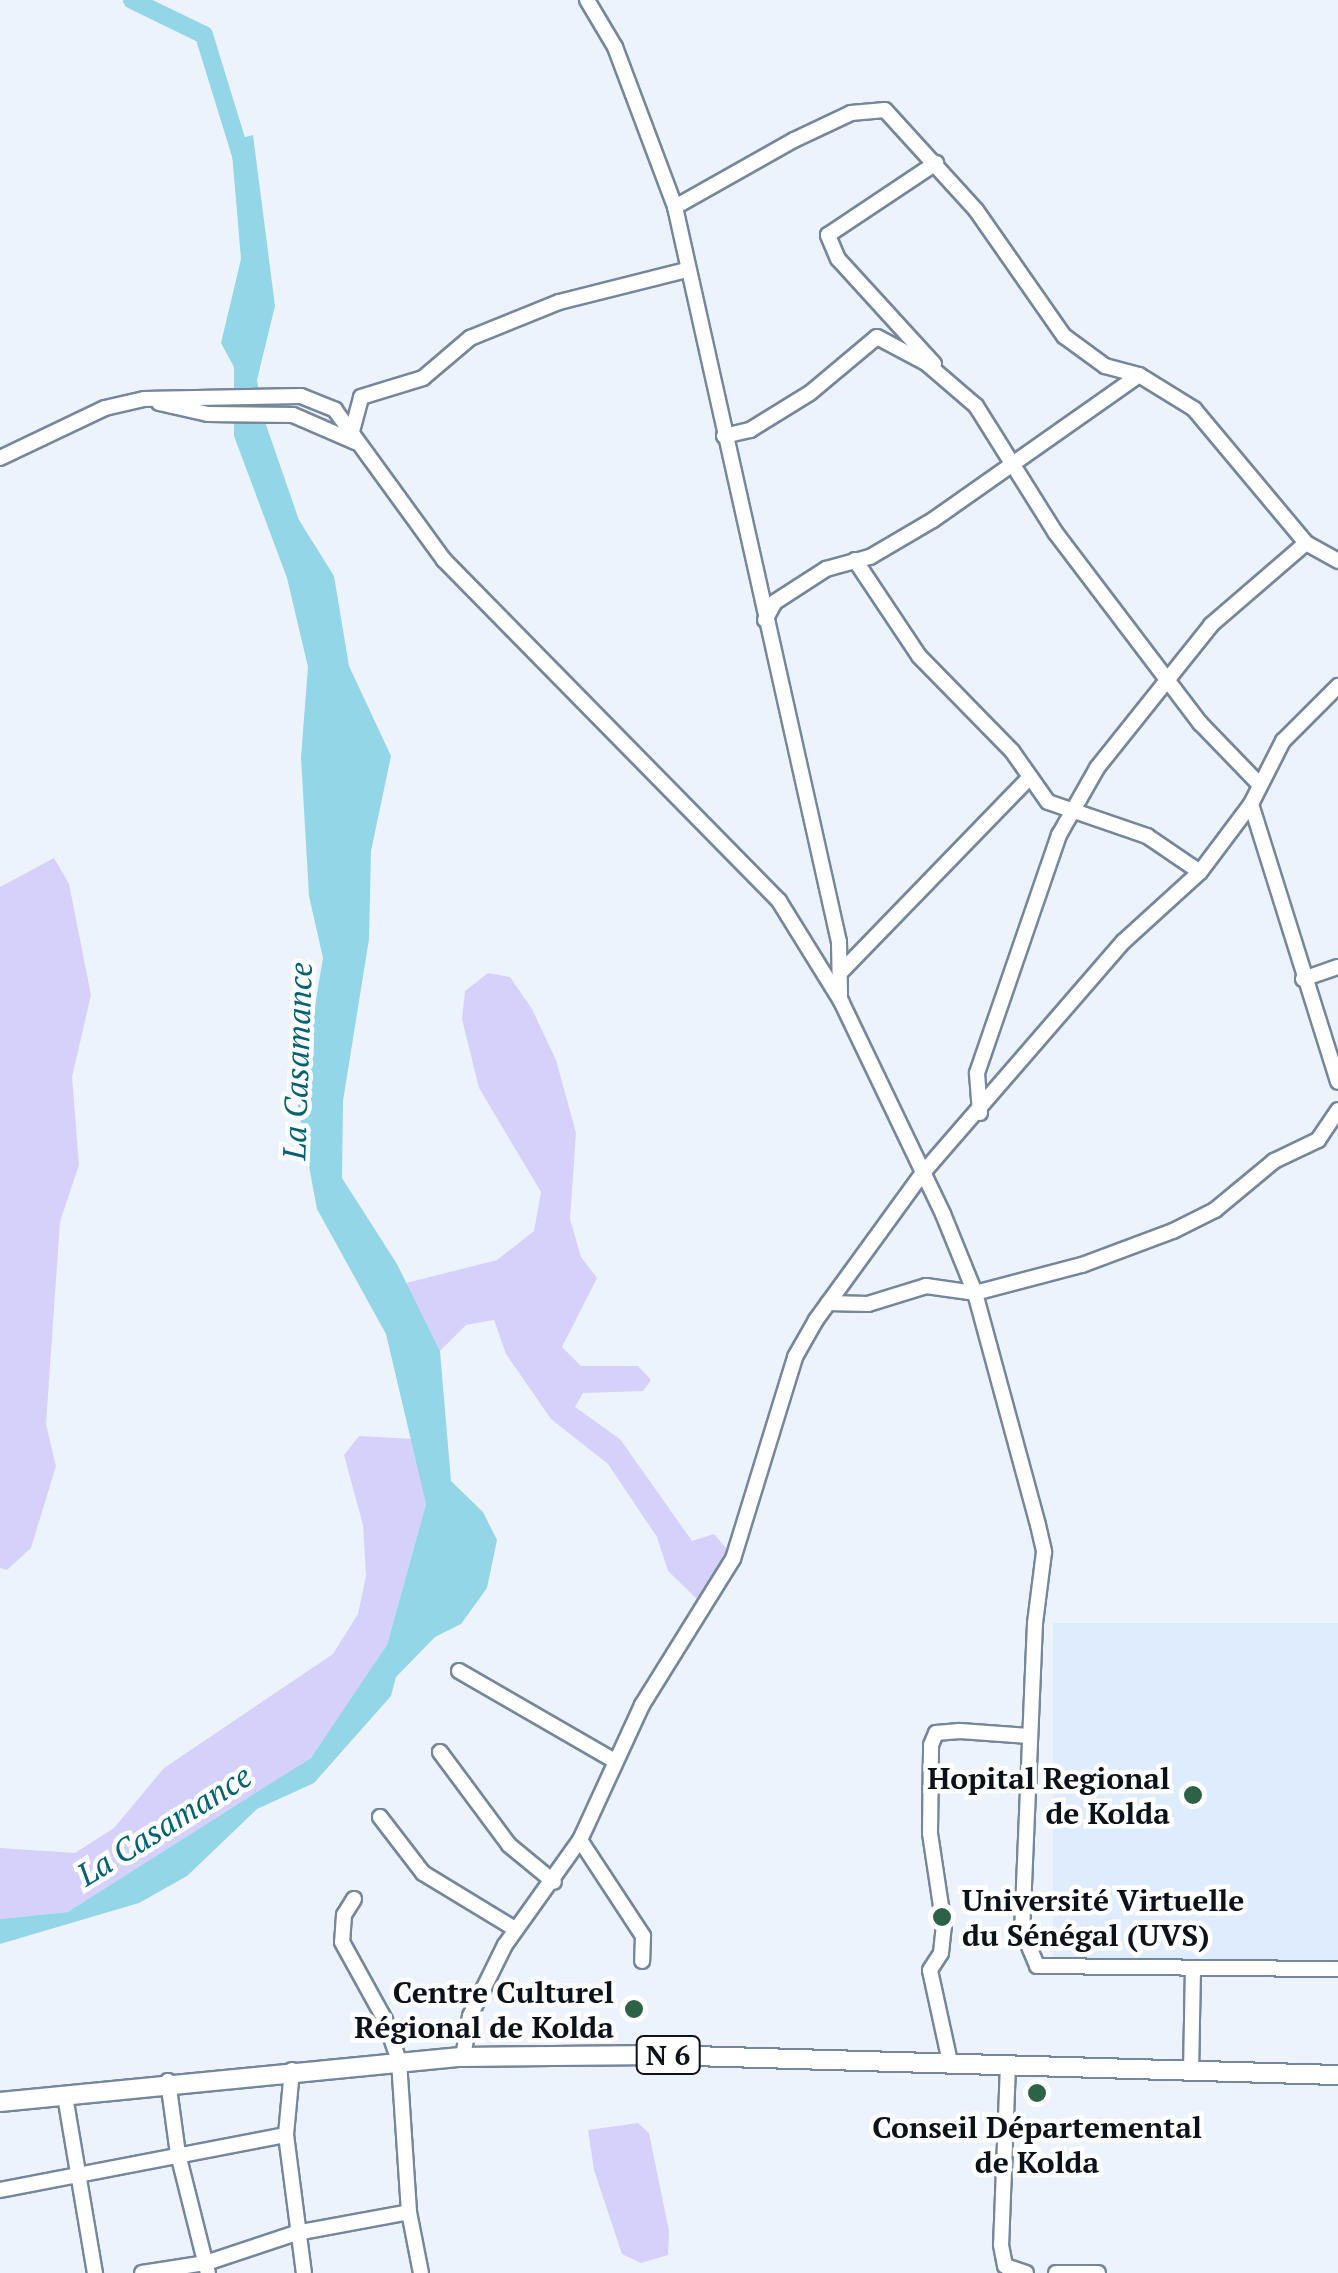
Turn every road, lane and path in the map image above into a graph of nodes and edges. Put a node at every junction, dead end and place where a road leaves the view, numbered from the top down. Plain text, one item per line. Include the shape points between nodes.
1 (588, 0) edge
2 (936, 164) junction
3 (675, 207) junction
4 (686, 270) junction
5 (938, 373) junction
6 (1140, 375) junction
7 (144, 399) junction
8 (724, 436) junction
9 (355, 439) junction
10 (0, 458) edge
11 (1010, 460) junction
12 (1306, 543) junction
13 (855, 560) junction
14 (1338, 561) edge
15 (764, 621) junction
16 (1168, 676) junction
17 (1338, 686) edge
18 (1027, 780) junction
19 (1260, 785) junction
20 (1251, 804) junction
21 (1072, 814) junction
22 (1200, 872) junction
23 (1338, 967) edge
24 (840, 973) junction
25 (1303, 979) junction
26 (841, 1001) junction
27 (1338, 1082) edge
28 (1338, 1110) edge
29 (980, 1113) junction
30 (922, 1174) junction
31 (975, 1293) junction
32 (828, 1303) junction
33 (459, 1671) dead end
34 (1028, 1736) junction
35 (440, 1752) dead end
36 (615, 1761) junction
37 (380, 1816) dead end
38 (580, 1840) junction
39 (554, 1882) junction
40 (354, 1899) dead end
41 (515, 1929) junction
42 (642, 1961) dead end
43 (1193, 1968) junction
44 (1338, 1969) edge
45 (463, 2057) junction
46 (399, 2061) junction
47 (950, 2062) junction
48 (1008, 2065) junction
49 (292, 2070) junction
50 (1191, 2072) junction
51 (1338, 2074) edge
52 (168, 2082) junction
53 (65, 2096) junction
54 (0, 2102) edge
55 (286, 2135) junction
56 (178, 2154) junction
57 (76, 2174) junction
58 (0, 2190) edge
59 (408, 2212) junction
60 (296, 2233) junction
61 (207, 2268) edge
62 (1005, 2270) edge
63 (95, 2273) edge
64 (142, 2273) edge
65 (304, 2273) edge
66 (421, 2273) edge
67 (1026, 2273) edge
68 (1056, 2273) edge
69 (1098, 2273) edge

1 - 3 street via 614,47
2 - 3 street via 885,110 851,114
2 - 5 street via 828,235 838,259
2 - 6 street via 1064,336 1106,366
3 - 4 street
4 - 8 street
4 - 9 street via 558,302 470,338 423,378 361,397
5 - 8 street via 877,337 810,393 750,430
5 - 11 street via 976,406
6 - 11 street via 1084,419
6 - 12 street via 1194,409
7 - 9 street via 208,414 267,410
7 - 9 street via 283,396 335,410
7 - 10 street via 105,408
8 - 15 street
9 - 26 street via 444,560 779,901
11 - 13 street via 932,520
11 - 16 street via 1054,532
12 - 14 street
12 - 16 street via 1211,624
13 - 15 street via 826,569 775,602
13 - 18 street via 920,656 1012,751
15 - 24 street via 839,942
16 - 19 street via 1220,747
16 - 21 street via 1110,748
17 - 19 street via 1283,741
18 - 21 street
18 - 24 street
19 - 20 street
20 - 22 street
20 - 25 street
21 - 22 street via 1147,836
21 - 29 street via 977,1073
22 - 29 street via 1103,964
23 - 25 street
24 - 26 street
25 - 27 street
26 - 30 street
28 - 31 street via 1318,1140 1274,1160 1214,1210 1082,1265
29 - 30 street
30 - 31 street
30 - 32 street
31 - 32 street via 926,1286 868,1304
31 - 34 street via 1044,1552
32 - 36 street via 796,1357 743,1538
33 - 36 street
34 - 43 street via 1022,1930 1037,1966
34 - 47 street via 936,1733 932,1745 930,1834 944,1926 930,1970
35 - 39 street via 509,1845
36 - 38 street
37 - 41 street via 424,1873
38 - 39 street
38 - 42 street via 642,1936
39 - 41 street
40 - 46 street via 344,1915 342,1942 385,2020
41 - 45 street via 470,2016
43 - 44 street
43 - 50 street
45 - 46 main road, N 6
45 - 47 main road, N 6
46 - 49 main road, N 6
46 - 59 street
47 - 48 main road, N 6
48 - 50 main road, N 6
48 - 62 street via 1001,2156
49 - 52 main road, N 6
49 - 55 street
50 - 51 main road, N 6
52 - 53 main road, N 6
52 - 56 street
53 - 54 main road, N 6
53 - 57 street
55 - 56 street
55 - 60 street
56 - 57 street
56 - 61 street
57 - 58 street
57 - 63 street
59 - 60 street
59 - 66 street
60 - 61 street
60 - 65 street
61 - 64 street
62 - 67 street
68 - 69 street

